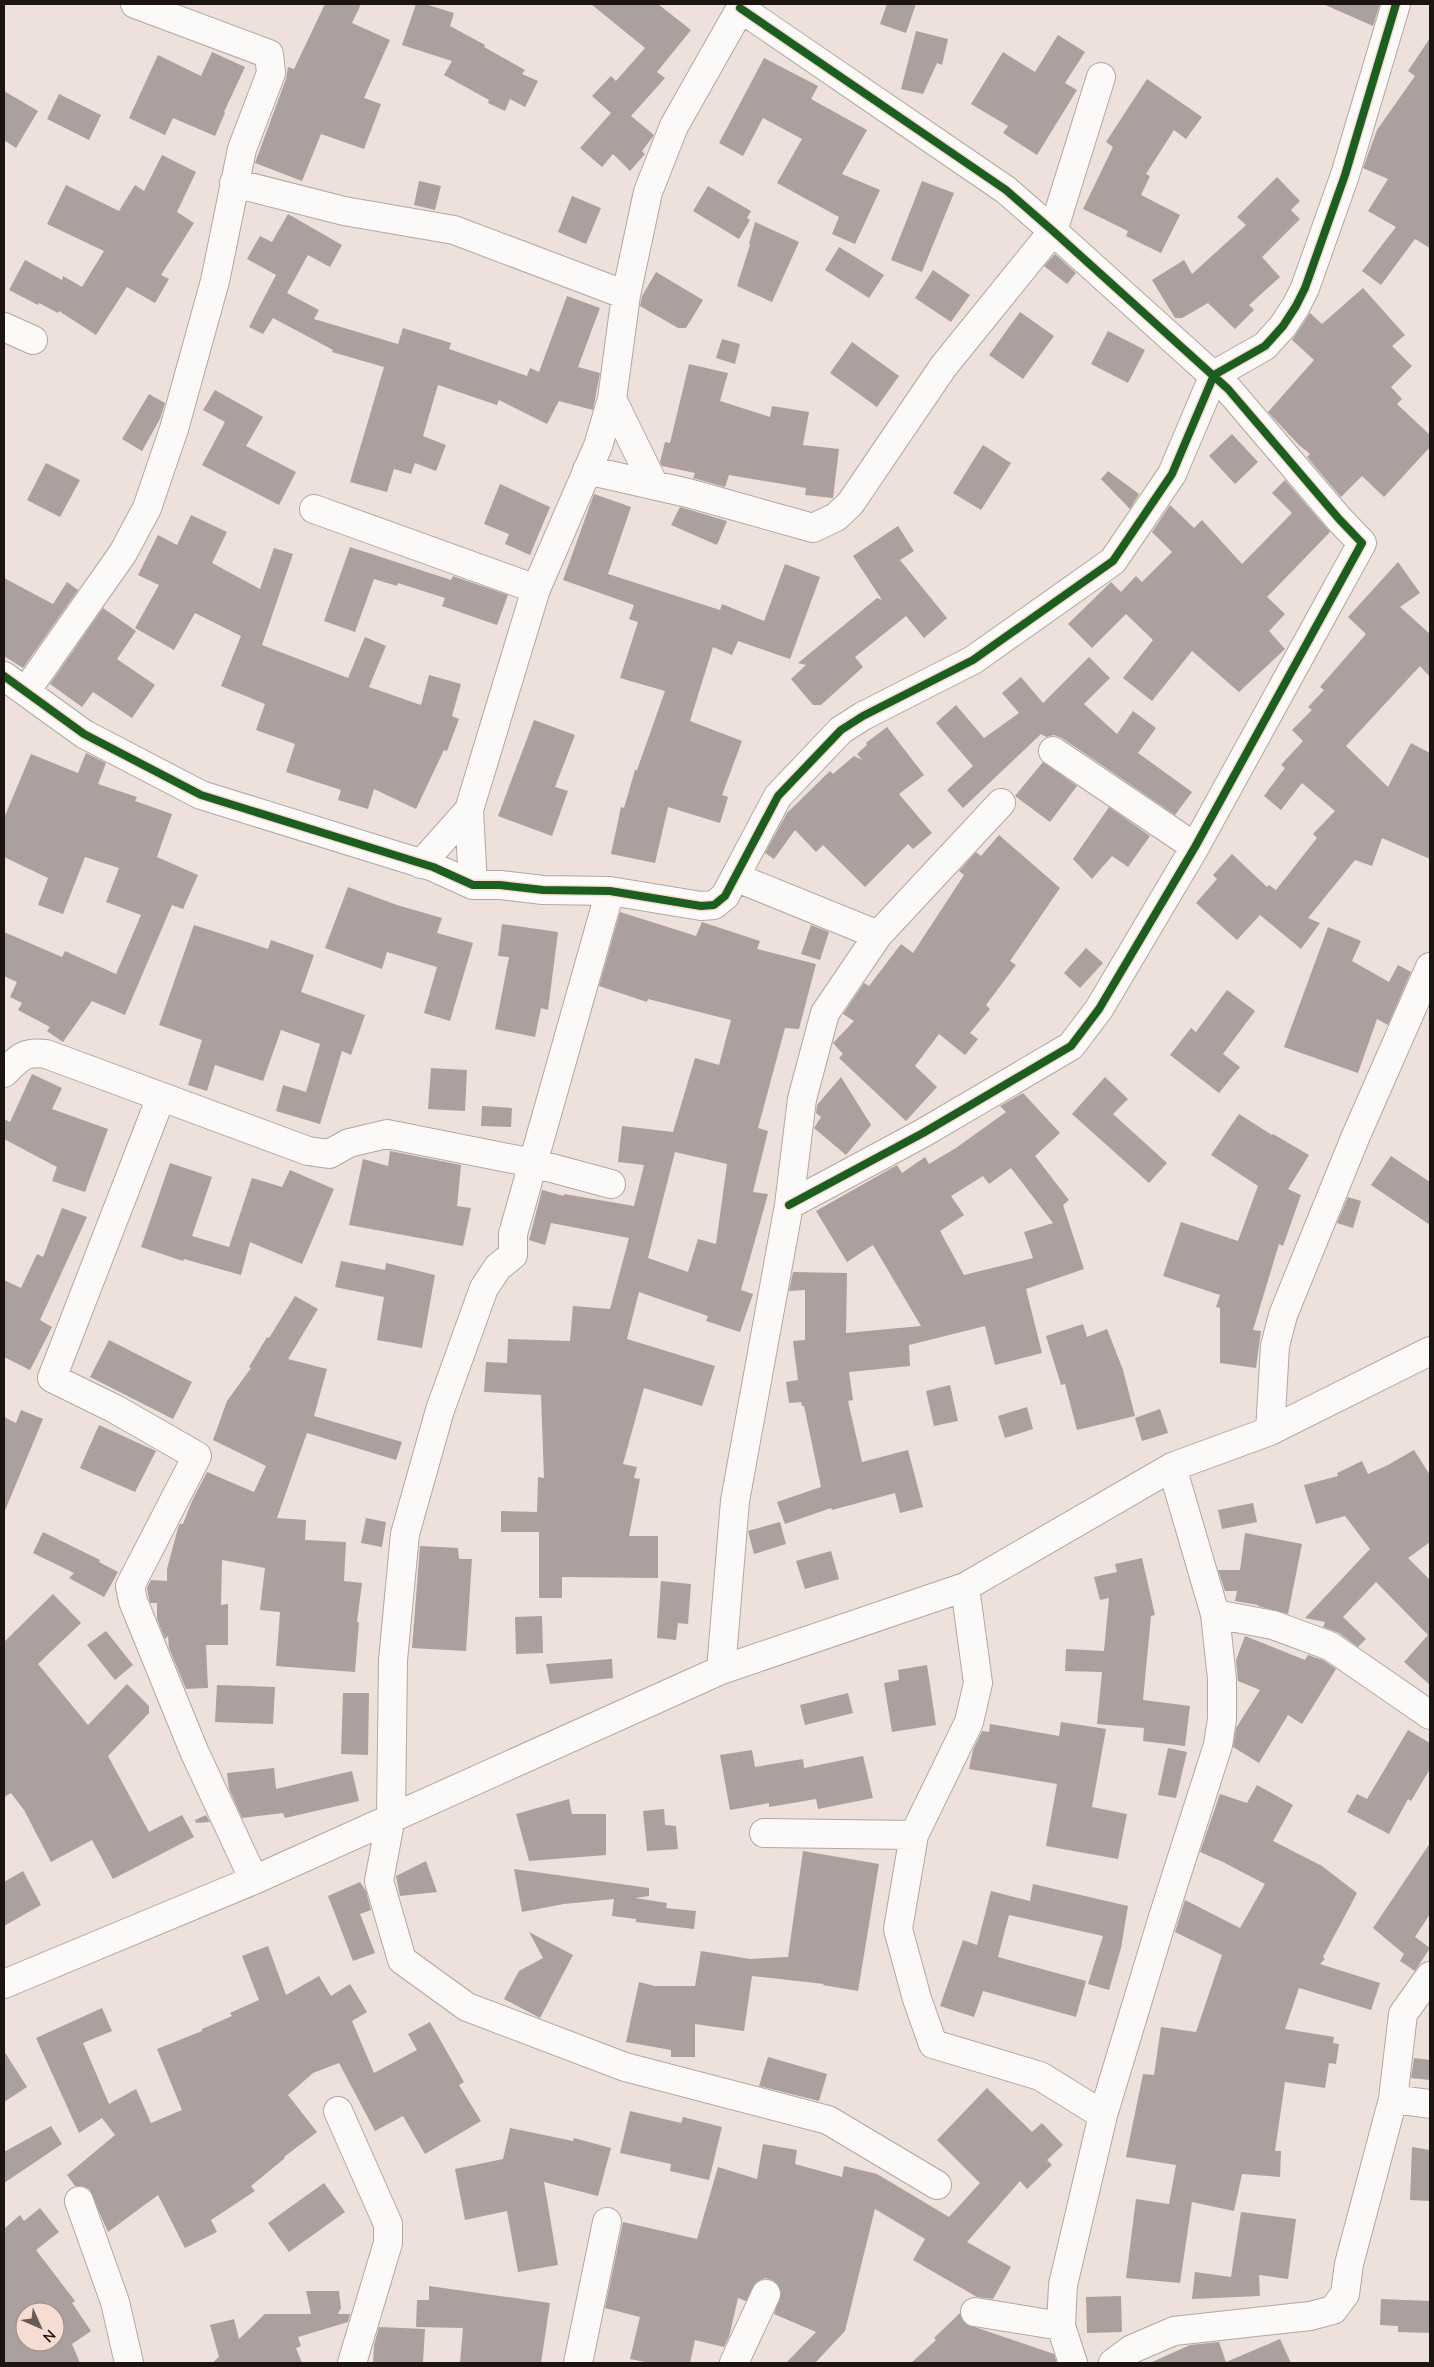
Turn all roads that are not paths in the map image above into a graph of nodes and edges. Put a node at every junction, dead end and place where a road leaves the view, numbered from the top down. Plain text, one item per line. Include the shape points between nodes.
1 (136, 4) edge
2 (1396, 4) edge
3 (741, 6) edge
4 (1101, 78) dead end
5 (234, 183) junction
6 (1053, 231) junction
7 (626, 295) junction
8 (4, 327) edge
9 (32, 340) dead end
10 (1214, 375) junction
11 (612, 398) junction
12 (587, 470) junction
13 (654, 485) junction
14 (314, 509) dead end
15 (536, 589) junction
16 (4, 676) edge
17 (26, 691) junction
18 (1053, 751) dead end
19 (1001, 803) dead end
20 (469, 810) junction
21 (1195, 847) junction
22 (421, 864) junction
23 (735, 877) junction
24 (473, 885) junction
25 (610, 891) junction
26 (878, 935) junction
27 (1430, 967) edge
28 (4, 1073) edge
29 (161, 1097) junction
30 (533, 1163) junction
31 (611, 1184) dead end
32 (789, 1205) junction
33 (1430, 1351) edge
34 (1270, 1431) junction
35 (1172, 1468) junction
36 (965, 1587) junction
37 (1215, 1614) junction
38 (721, 1670) junction
39 (1430, 1716) edge
40 (391, 1817) junction
41 (764, 1833) dead end
42 (914, 1835) junction
43 (254, 1880) junction
44 (1430, 1976) edge
45 (4, 1984) edge
46 (1393, 2099) junction
47 (1430, 2104) edge
48 (338, 2111) dead end
49 (1103, 2115) junction
50 (937, 2186) dead end
51 (79, 2201) dead end
52 (607, 2222) dead end
53 (766, 2294) dead end
54 (975, 2312) dead end
55 (1061, 2326) junction
56 (130, 2363) edge
57 (352, 2363) edge
58 (578, 2363) edge
59 (734, 2363) edge
60 (1073, 2363) edge
61 (1113, 2363) edge

1 - 5 street via 270,54 271,73 242,149
2 - 10 street via 1305,288 1283,326 1265,346
3 - 6 street via 1006,190
3 - 7 street via 674,126 648,192
4 - 6 street
5 - 7 street via 344,211 454,230
5 - 17 street via 215,281 174,429 147,508 123,553
6 - 10 street
6 - 13 street via 944,367 850,504 836,517 813,528
7 - 11 street
8 - 9 street
10 - 21 street via 1362,543
10 - 23 street via 1172,474 1114,561 973,660 841,730 778,796
11 - 12 street via 598,446
11 - 13 street
12 - 13 street
12 - 15 street
14 - 15 street
15 - 20 street
16 - 17 street
17 - 22 street via 84,734 201,794
18 - 21 street
19 - 26 street
20 - 22 street
20 - 24 street
21 - 32 street via 1099,1010 1071,1046 923,1133
22 - 24 street
23 - 25 street via 725,896 714,904 701,906
23 - 26 street
24 - 25 street
25 - 30 street
26 - 32 street via 825,1013 802,1099
27 - 34 street via 1355,1138 1283,1315 1275,1346
28 - 29 street via 31,1052 46,1054
29 - 30 street via 308,1151 329,1154 349,1143 387,1134
29 - 43 street via 52,1378 115,1409 197,1456 130,1586 132,1601 194,1752
30 - 31 street
30 - 40 street via 512,1234 513,1254 498,1267 484,1288 440,1410 405,1534 393,1660
32 - 38 street via 735,1501
33 - 34 street
34 - 35 street
35 - 36 street
35 - 37 street
36 - 38 street
36 - 42 street via 978,1683 969,1722
37 - 39 street via 1273,1624 1330,1646
37 - 49 street via 1222,1679 1218,1745
38 - 40 street
40 - 43 street
40 - 50 street via 379,1881 402,1960 467,2007 625,2067 828,2120
41 - 42 street
42 - 49 street via 898,1928 933,2044 1040,2076
43 - 45 street
44 - 46 street via 1403,2014
46 - 47 street
46 - 61 street via 1349,2264 1345,2294 1333,2310 1310,2316 1174,2331 1132,2349
48 - 57 street via 388,2224 388,2243
49 - 55 street via 1063,2285
51 - 56 street via 115,2302
52 - 58 street
53 - 59 street
54 - 55 street
55 - 60 street

